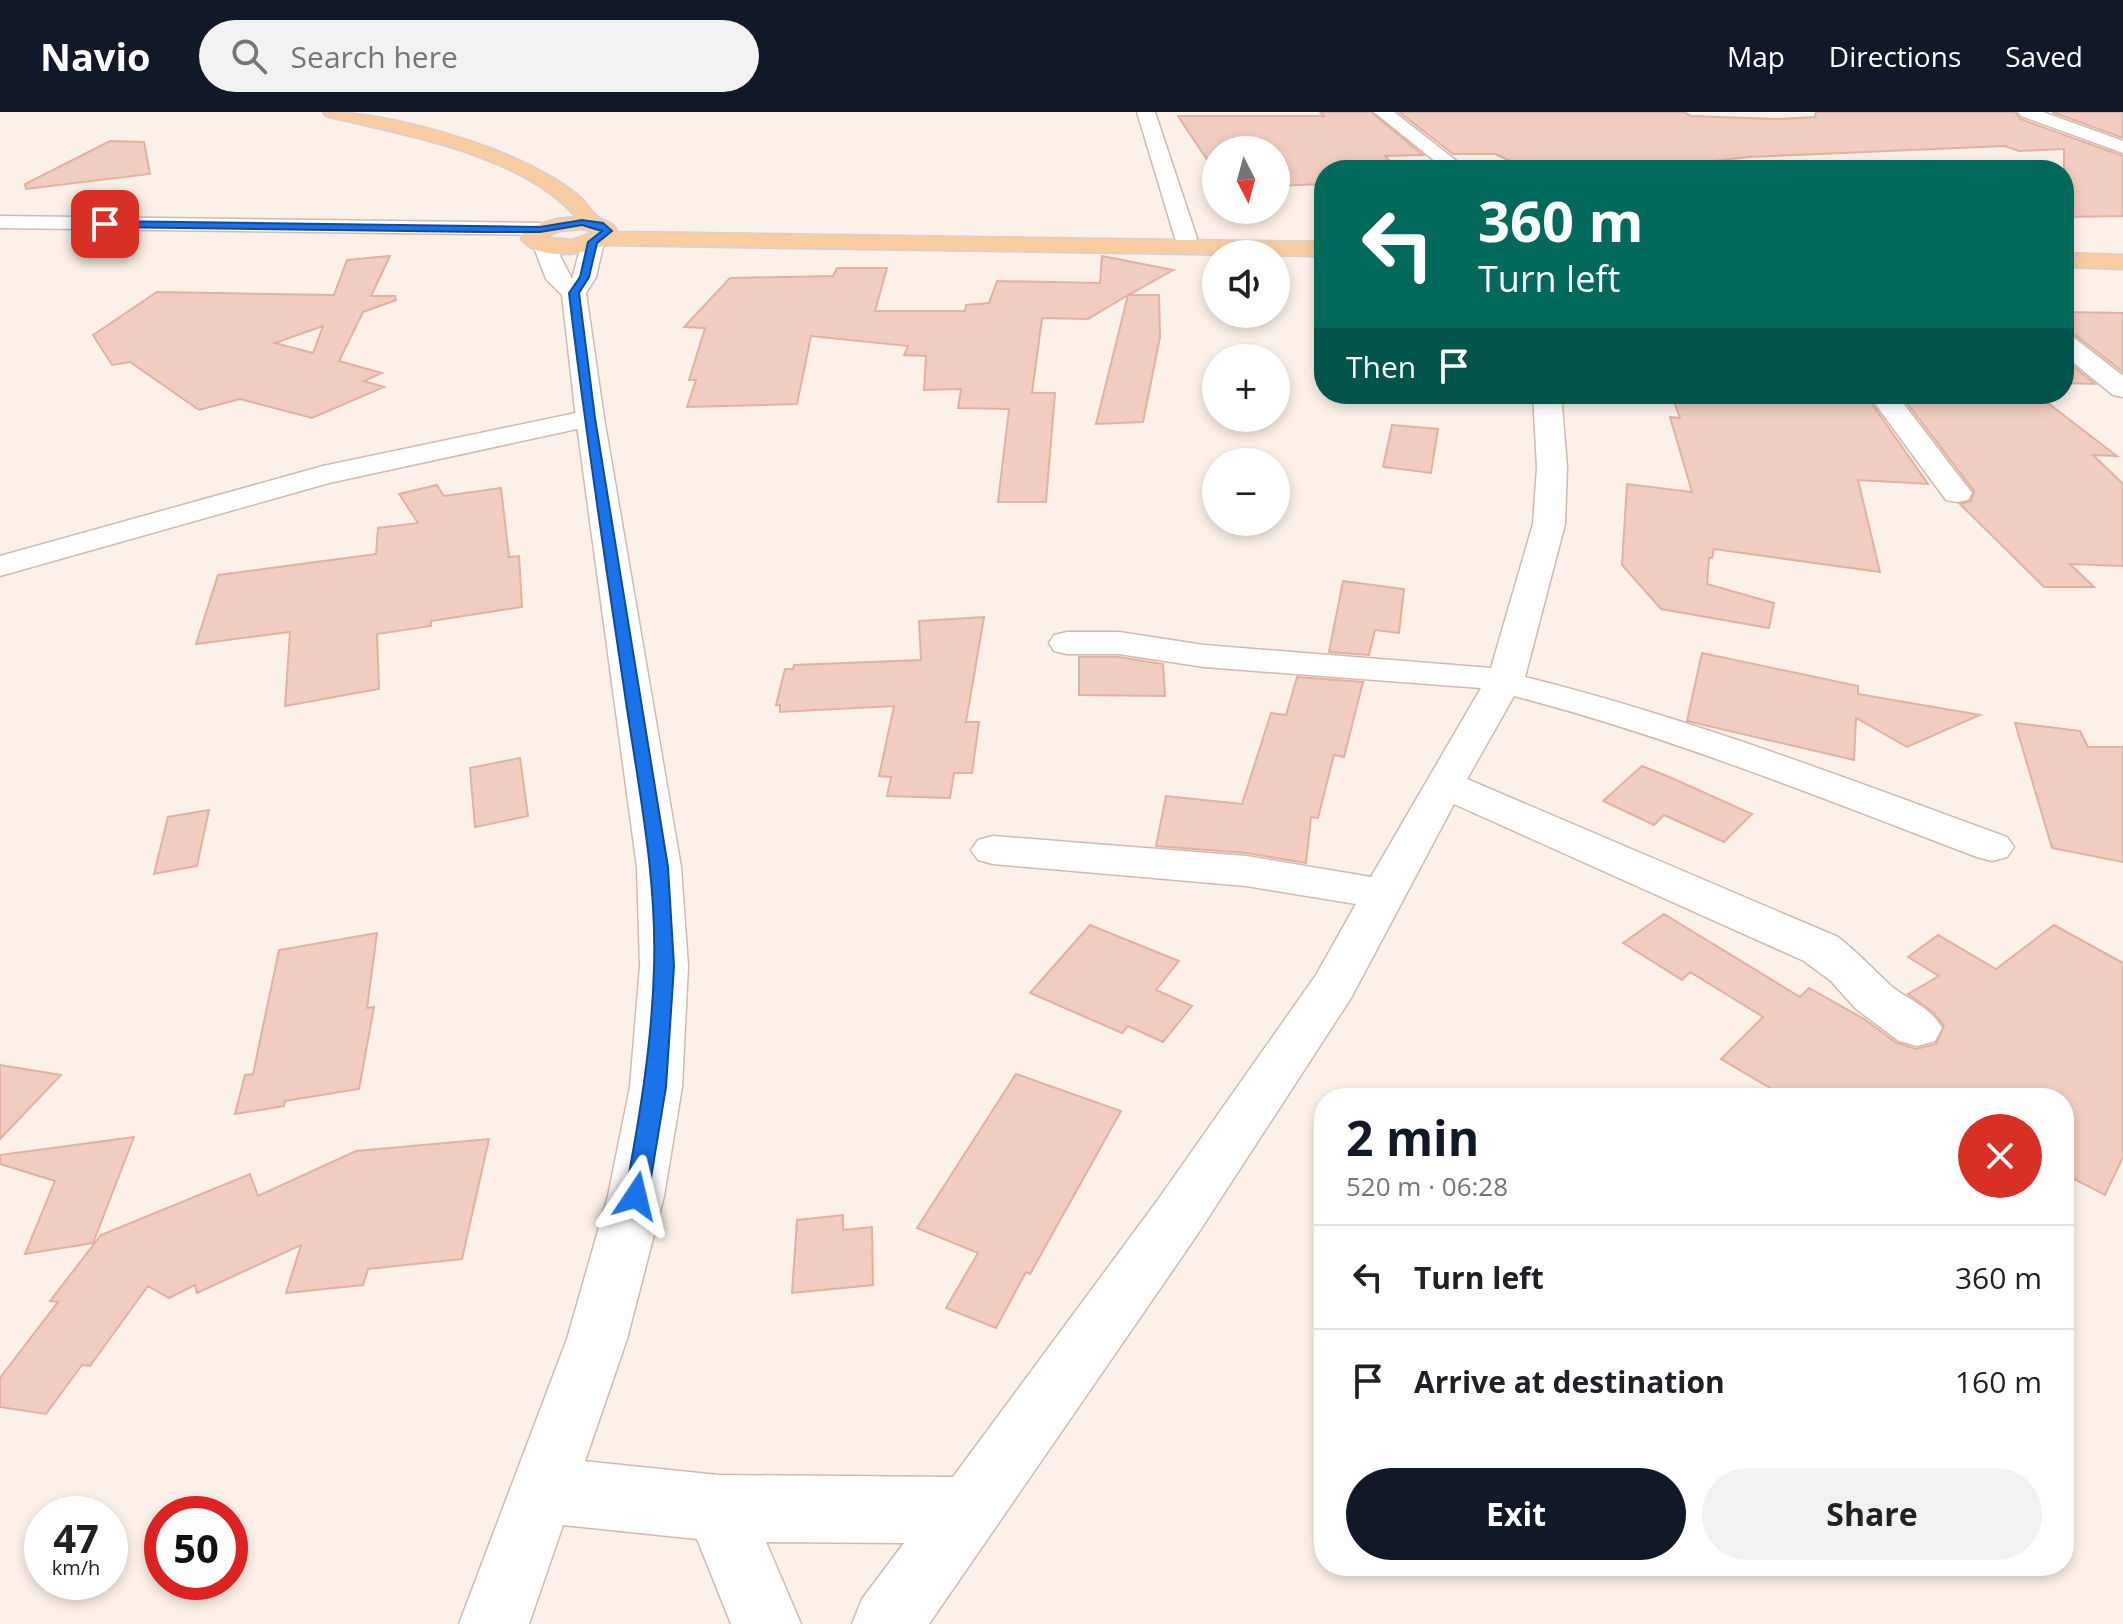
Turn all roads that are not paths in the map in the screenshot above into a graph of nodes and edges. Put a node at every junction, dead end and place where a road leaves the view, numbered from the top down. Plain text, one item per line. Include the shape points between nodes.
1 (332, 112) edge
2 (1146, 112) edge
3 (1383, 112) edge
4 (2027, 112) edge
5 (2123, 147) edge
6 (1445, 160) edge
7 (544, 183) junction
8 (0, 222) edge
9 (0, 232) edge
10 (598, 233) junction
11 (541, 236) junction
12 (1186, 238) junction
13 (1314, 239) edge
14 (1314, 249) edge
15 (2074, 251) edge
16 (2123, 252) edge
17 (2074, 260) edge
18 (2123, 262) edge
19 (574, 293) junction
20 (2074, 350) edge
21 (2123, 389) edge
22 (1548, 404) edge
23 (1890, 404) edge
24 (590, 418) junction
25 (1957, 493) dead end
26 (0, 566) edge
27 (1067, 643) dead end
28 (1503, 682) junction
29 (1445, 785) junction
30 (1992, 847) dead end
31 (993, 850) dead end
32 (1384, 894) junction
33 (1917, 1028) dead end
34 (544, 1490) junction
35 (718, 1508) junction
36 (968, 1510) junction
37 (494, 1624) edge
38 (766, 1624) edge
39 (887, 1624) edge

1 - 7 main road via 477,151
2 - 12 street
3 - 6 street
4 - 5 street
7 - 10 main road via 579,207
7 - 11 main road
8 - 11 street
9 - 11 street
10 - 11 main road via 563,246
10 - 12 main road
10 - 14 main road
10 - 19 street via 585,277
11 - 19 street via 558,279
12 - 13 main road
15 - 16 main road
17 - 18 main road
19 - 24 street
20 - 21 street
22 - 28 street via 1549,524
23 - 25 street
24 - 26 street via 323,475
24 - 34 street via 659,867 664,966 656,1087 636,1196 597,1339
27 - 28 street via 1457,672
28 - 29 street
28 - 30 street via 1608,709
29 - 32 street
29 - 33 street via 1821,949 1873,997
31 - 32 street via 1246,871
32 - 36 street via 1326,998
34 - 35 street
34 - 37 street
35 - 36 street
35 - 38 street
36 - 39 street

